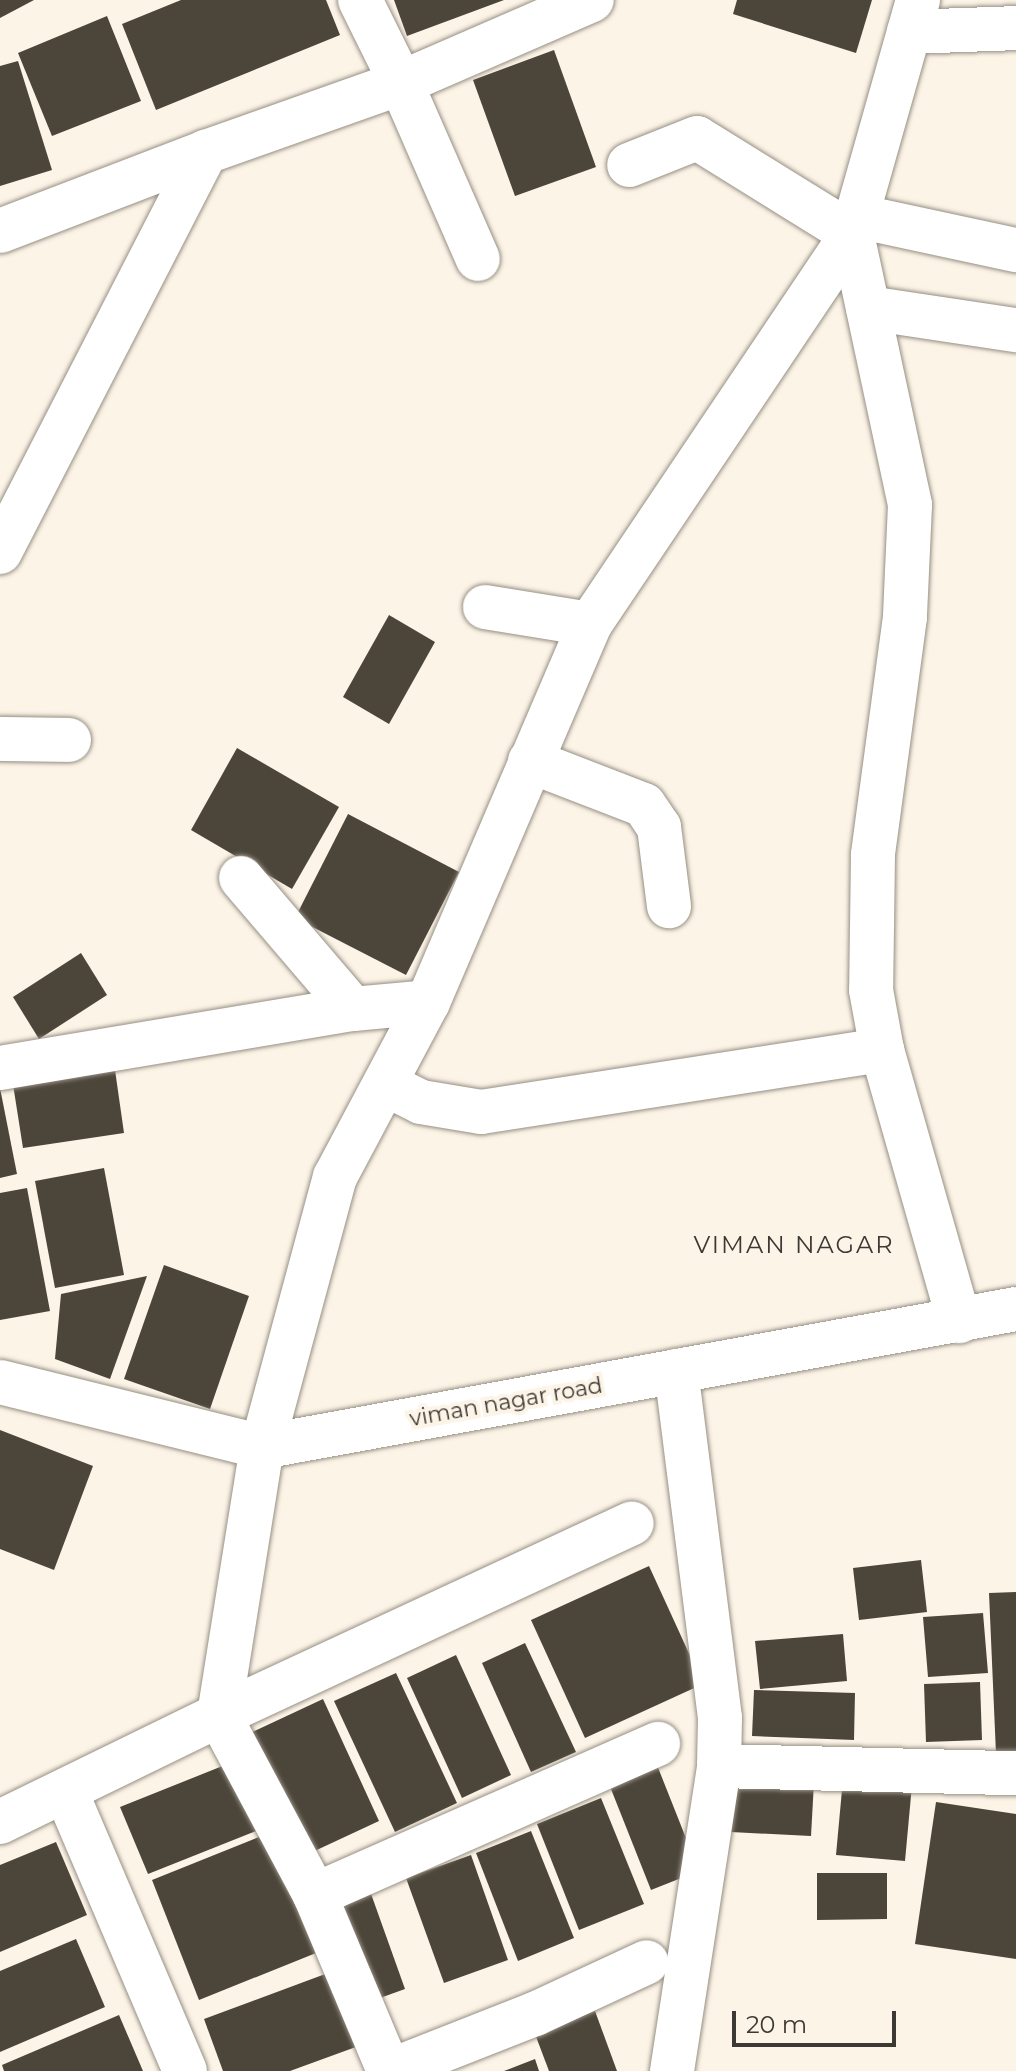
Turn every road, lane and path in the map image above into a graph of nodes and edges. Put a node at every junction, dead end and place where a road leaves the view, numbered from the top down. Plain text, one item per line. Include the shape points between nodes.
1 (360, 0) edge
2 (592, 0) edge
3 (914, 16) edge
4 (1016, 28) edge
5 (401, 83) junction
6 (206, 152) junction
7 (629, 165) dead end
8 (854, 225) junction
9 (0, 231) edge
10 (1016, 250) edge
11 (478, 259) dead end
12 (868, 308) junction
13 (1016, 330) edge
14 (0, 552) edge
15 (485, 607) dead end
16 (590, 624) junction
17 (0, 739) edge
18 (69, 740) dead end
19 (530, 761) junction
20 (241, 878) dead end
21 (669, 906) dead end
22 (428, 1002) junction
23 (353, 1009) junction
24 (882, 1050) junction
25 (0, 1068) edge
26 (385, 1084) junction
27 (1016, 1309) edge
28 (959, 1321) junction
29 (676, 1371) junction
30 (0, 1382) edge
31 (262, 1447) junction
32 (632, 1523) dead end
33 (219, 1715) junction
34 (658, 1744) dead end
35 (719, 1766) junction
36 (1016, 1773) edge
37 (66, 1792) junction
38 (0, 1822) edge
39 (315, 1895) junction
40 (647, 1962) dead end
41 (185, 2071) edge
42 (390, 2071) edge
43 (672, 2071) edge

1 - 5 street
2 - 5 street
3 - 4 street
3 - 8 street
5 - 6 street
5 - 11 street
6 - 9 street
6 - 14 street
7 - 8 street via 697,138
8 - 10 street
8 - 12 street
8 - 16 street
12 - 13 street
12 - 24 street via 910,505 905,617 873,855 871,990
15 - 16 street
16 - 19 street
17 - 18 street
19 - 21 street via 644,805 659,827
19 - 22 street
20 - 23 street
22 - 23 street
22 - 26 street
23 - 25 street
24 - 26 street via 481,1112 421,1102
24 - 28 street
26 - 31 street via 335,1177
27 - 28 street, viman nagar road
28 - 29 street, viman nagar road
29 - 31 street, viman nagar road
29 - 35 street via 720,1718
30 - 31 street, viman nagar road
31 - 33 street
32 - 33 street
33 - 37 street
33 - 39 street
34 - 39 street
35 - 36 street
35 - 43 street
37 - 38 street
37 - 41 street
39 - 42 street
40 - 42 street via 535,2014

